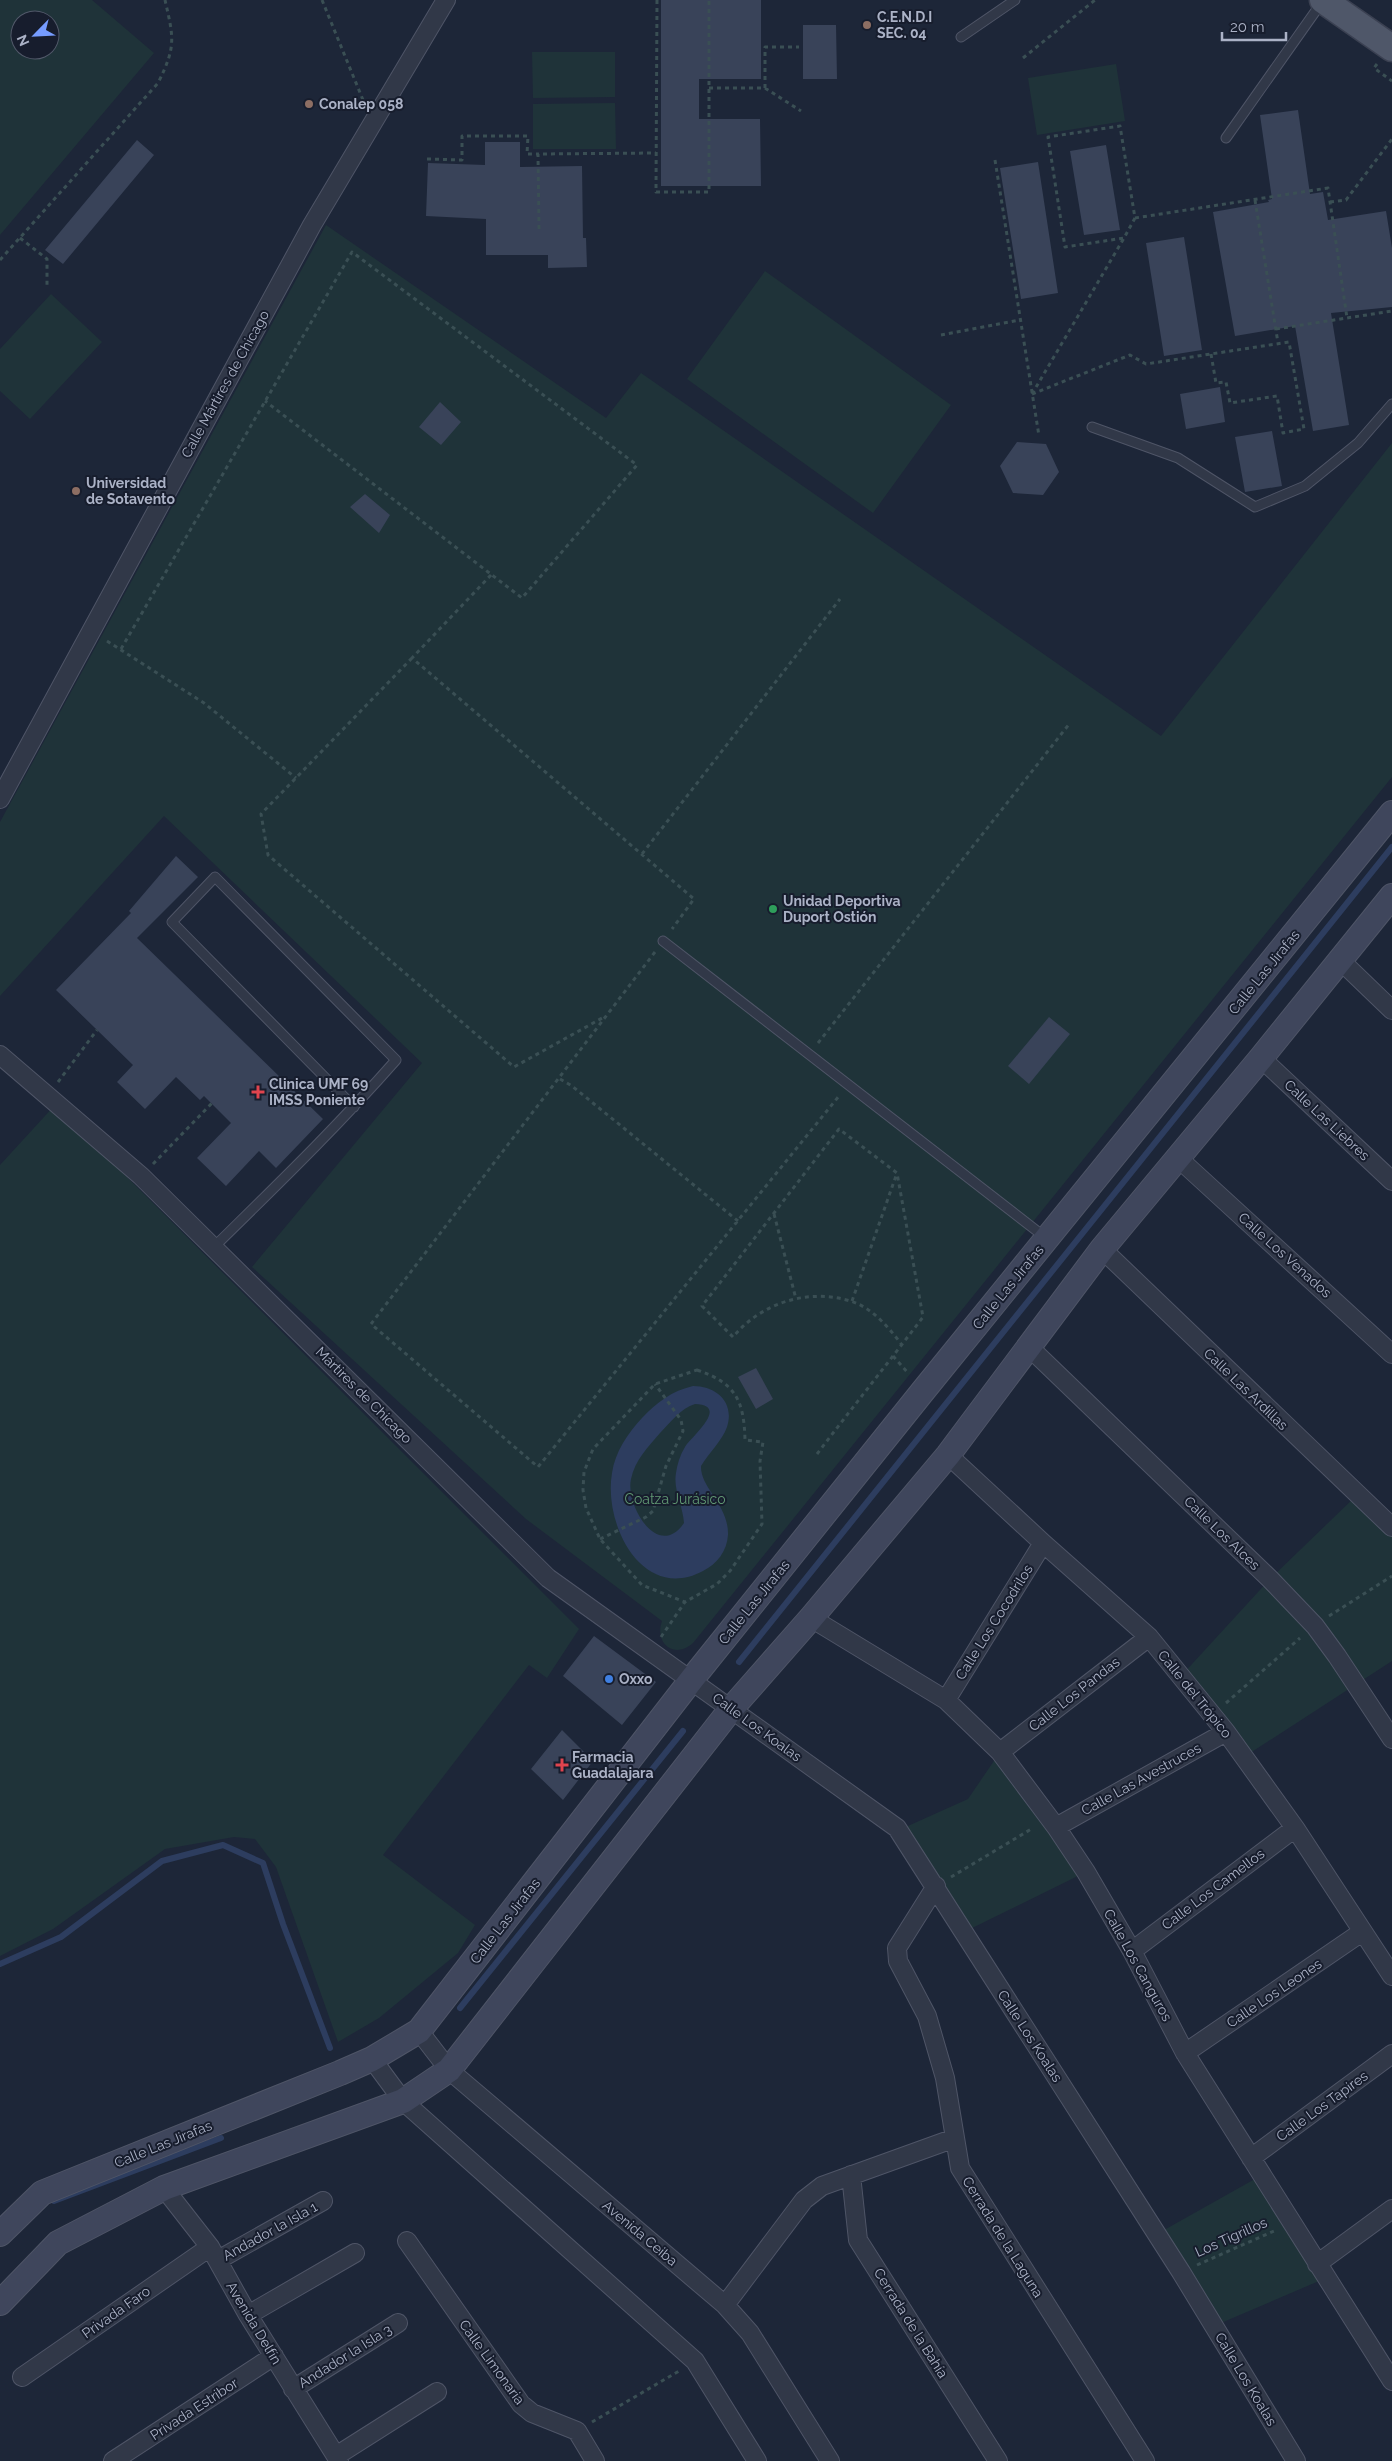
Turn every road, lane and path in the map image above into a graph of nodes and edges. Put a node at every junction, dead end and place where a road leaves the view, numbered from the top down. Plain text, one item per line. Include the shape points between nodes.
1 (165, 0) edge
2 (322, 0) edge
3 (446, 0) edge
4 (657, 0) edge
5 (709, 0) edge
6 (1015, 0) edge
7 (1095, 0) edge
8 (1323, 0) edge
9 (961, 37) dead end
10 (799, 47) dead end
11 (1392, 48) edge
12 (1023, 58) dead end
13 (1374, 68) dead end
14 (1392, 81) edge
15 (709, 88) junction
16 (765, 88) junction
17 (801, 111) dead end
18 (372, 122) junction
19 (1226, 138) dead end
20 (1392, 138) edge
21 (656, 153) junction
22 (538, 154) junction
23 (427, 159) dead end
24 (995, 160) dead end
25 (1255, 200) junction
26 (1330, 202) junction
27 (1135, 218) junction
28 (539, 229) dead end
29 (20, 238) junction
30 (1124, 238) junction
31 (0, 260) edge
32 (46, 287) dead end
33 (1392, 311) edge
34 (1348, 318) junction
35 (1020, 320) junction
36 (1276, 329) junction
37 (941, 335) dead end
38 (1278, 343) junction
39 (1211, 354) junction
40 (1032, 394) junction
41 (265, 401) junction
42 (1392, 404) edge
43 (1092, 427) dead end
44 (1039, 436) dead end
45 (492, 574) junction
46 (840, 599) dead end
47 (89, 632) junction
48 (121, 649) junction
49 (412, 658) junction
50 (1070, 723) dead end
51 (296, 778) junction
52 (0, 799) edge
53 (1392, 813) edge
54 (642, 854) junction
55 (1392, 896) edge
56 (662, 941) junction
57 (1340, 960) junction
58 (1392, 1010) edge
59 (607, 1016) junction
60 (97, 1030) dead end
61 (0, 1055) edge
62 (808, 1055) junction
63 (1261, 1058) junction
64 (560, 1079) junction
65 (848, 1086) junction
66 (47, 1096) junction
67 (214, 1101) dead end
68 (354, 1107) junction
69 (1177, 1157) junction
70 (897, 1173) junction
71 (141, 1176) junction
72 (1392, 1181) edge
73 (774, 1214) junction
74 (738, 1221) junction
75 (1047, 1239) junction
76 (214, 1246) junction
77 (1102, 1249) junction
78 (796, 1298) junction
79 (852, 1301) junction
80 (902, 1345) junction
81 (1029, 1347) junction
82 (1392, 1354) edge
83 (655, 1384) junction
84 (817, 1454) dead end
85 (948, 1454) junction
86 (1392, 1527) edge
87 (600, 1539) junction
88 (1043, 1543) junction
89 (1392, 1576) edge
90 (685, 1602) junction
91 (811, 1618) junction
92 (1314, 1626) junction
93 (1149, 1637) junction
94 (652, 1650) junction
95 (692, 1679) junction
96 (946, 1700) junction
97 (731, 1709) junction
98 (1212, 1716) junction
99 (1226, 1732) junction
100 (1392, 1740) edge
101 (1000, 1752) junction
102 (1052, 1823) junction
103 (1295, 1828) junction
104 (936, 1886) junction
105 (1362, 1932) junction
106 (1132, 1951) junction
107 (1392, 1976) edge
108 (419, 2031) junction
109 (1185, 2053) junction
110 (1392, 2054) edge
111 (372, 2059) junction
112 (449, 2070) junction
113 (403, 2100) junction
114 (955, 2138) junction
115 (1251, 2158) junction
116 (851, 2175) junction
117 (164, 2188) junction
118 (323, 2201) dead end
119 (1392, 2209) edge
120 (1291, 2223) junction
121 (0, 2234) edge
122 (406, 2241) dead end
123 (355, 2253) dead end
124 (214, 2254) junction
125 (1317, 2264) junction
126 (1181, 2272) junction
127 (0, 2303) edge
128 (725, 2305) junction
129 (248, 2315) junction
130 (398, 2323) dead end
131 (274, 2356) junction
132 (1386, 2358) edge
133 (695, 2362) junction
134 (22, 2378) dead end
135 (1392, 2381) edge
136 (293, 2389) junction
137 (437, 2392) dead end
138 (577, 2431) junction
139 (337, 2458) edge
140 (113, 2461) edge
141 (595, 2461) edge
142 (757, 2461) edge
143 (830, 2461) edge
144 (998, 2461) edge
145 (1145, 2461) edge
146 (1296, 2461) edge

1 - 29 path via 172,31 172,56 158,84
2 - 18 path
3 - 18 street, Calle Mártires de Chicago
4 - 21 path
5 - 15 path
6 - 9 lane
7 - 12 path
8 - 11 main road
8 - 19 lane
10 - 16 path via 765,47
13 - 14 path
15 - 16 path
15 - 21 path via 708,192 656,192
16 - 17 path
18 - 47 street, Calle Mártires de Chicago
20 - 26 path via 1346,200
21 - 22 path
22 - 23 path via 527,154 528,136 462,136 462,160
22 - 28 path
24 - 35 path
25 - 26 path via 1328,188
25 - 27 path
25 - 36 path
26 - 34 path
27 - 30 path
27 - 30 path via 1120,126 1048,137 1065,247
29 - 31 path
29 - 32 path via 46,259
30 - 40 path
33 - 34 path
34 - 36 path
35 - 37 path
35 - 40 path
36 - 38 path
38 - 39 path
38 - 39 path via 1289,342 1304,429 1283,433 1277,396 1230,403 1226,382 1216,383
39 - 40 path via 1146,364 1130,356
40 - 44 path
41 - 45 path
41 - 45 path via 352,252 637,465 522,598
41 - 48 path
42 - 43 lane via 1358,443 1305,486 1254,507 1178,458
45 - 49 path
46 - 54 path
47 - 48 path
47 - 52 street, Calle Mártires de Chicago
48 - 51 path via 204,702
49 - 51 path
49 - 54 path
50 - 62 path
51 - 59 path via 261,814 268,855 514,1066
53 - 75 main road, Calle Las Jirafas
54 - 56 path via 694,899
55 - 57 main road
56 - 59 path
56 - 62 lane
57 - 58 street
57 - 63 main road
59 - 64 path
60 - 66 path
61 - 66 street
62 - 65 lane
63 - 69 main road
63 - 72 street, Calle Las Liebres
64 - 74 path
64 - 74 path via 371,1324 538,1467
65 - 74 path
65 - 75 lane
66 - 71 street, Mártires de Chicago
67 - 71 path
68 - 68 lane via 396,1060 215,877 172,922
68 - 76 lane
69 - 77 main road
69 - 82 street, Calle Los Venados
70 - 73 path via 839,1129
70 - 79 path
70 - 80 path via 923,1317
71 - 76 street, Mártires de Chicago
73 - 78 path
73 - 78 path via 702,1306 733,1336 745,1322 764,1309
75 - 95 main road, Calle Las Jirafas
76 - 94 street, Mártires de Chicago via 548,1578
77 - 81 main road
77 - 86 street, Calle Las Ardillas
78 - 79 path
79 - 80 path via 880,1320
80 - 84 path
81 - 85 main road
81 - 92 street, Calle Los Alces via 1270,1579
83 - 87 path via 593,1450 586,1462 583,1490 586,1508
83 - 87 path via 681,1420 683,1431 666,1466 653,1511
83 - 90 path via 697,1370 719,1378 733,1392 741,1407 745,1440 763,1442 760,1460 762,1524 730,1571 717,1584
85 - 88 street, Calle del Trópico
85 - 91 main road
87 - 90 path via 642,1585
88 - 93 street, Calle del Trópico
88 - 96 street, Calle Los Cocodrilos
89 - 92 path
90 - 94 path
91 - 96 street, Calle Los Canguros
91 - 97 main road
92 - 98 path
92 - 100 street, Calle Los Alces
93 - 98 street, Calle del Trópico
93 - 101 street, Calle Los Pandas
94 - 95 street, Mártires de Chicago
95 - 97 street, Calle Los Koalas
95 - 108 main road, Calle Las Jirafas
96 - 101 street, Calle Los Canguros
97 - 104 street, Calle Los Koalas via 897,1828
97 - 112 main road
98 - 99 street, Calle del Trópico
99 - 102 street, Calle Las Avestruces
99 - 103 street, Calle del Trópico
101 - 102 street, Calle Los Canguros
102 - 104 path
102 - 106 street, Calle Los Canguros via 1086,1872
103 - 105 street, Calle del Trópico
103 - 106 street, Calle Los Camellos
104 - 114 street, Cerrada de la Laguna via 897,1948 898,1961 927,2016 945,2078
104 - 126 street, Calle Los Koalas
105 - 107 street, Calle del Trópico
105 - 109 street, Calle Los Leones
106 - 109 street, Calle Los Canguros
108 - 111 main road, Calle Las Jirafas
108 - 112 street, Avenida Ceiba
109 - 115 street, Calle Los Canguros
110 - 115 street, Calle Los Tapires
111 - 113 street
111 - 121 main road, Calle Las Jirafas via 42,2193
112 - 113 main road
112 - 128 street, Avenida Ceiba
113 - 117 main road
113 - 133 street
114 - 116 street
114 - 145 street, Cerrada de la Laguna via 960,2168
115 - 120 street, Calle Los Canguros
116 - 128 street via 822,2186 804,2200
116 - 144 street, Cerrada de la Bahía via 858,2240
117 - 124 street, Avenida Delfín
117 - 127 main road via 58,2243
118 - 124 street, Andador la Isla 1
119 - 125 street
120 - 125 street, Calle Los Canguros
120 - 126 path, Los Tigrillos
122 - 138 street, Calle Limonaria via 521,2404 532,2413
123 - 129 street
124 - 129 street, Avenida Delfín
124 - 134 street, Privada Faro
125 - 132 street, Calle Los Canguros
126 - 146 street, Calle Los Koalas
128 - 143 street, Avenida Ceiba via 750,2333
129 - 131 street, Avenida Delfín
130 - 136 street, Andador la Isla 3
131 - 136 street, Avenida Delfín
131 - 140 street, Privada Estribor
132 - 135 street, Calle Los Canguros
133 - 138 path
133 - 142 street
136 - 139 street, Avenida Delfín
137 - 139 street
138 - 141 street

